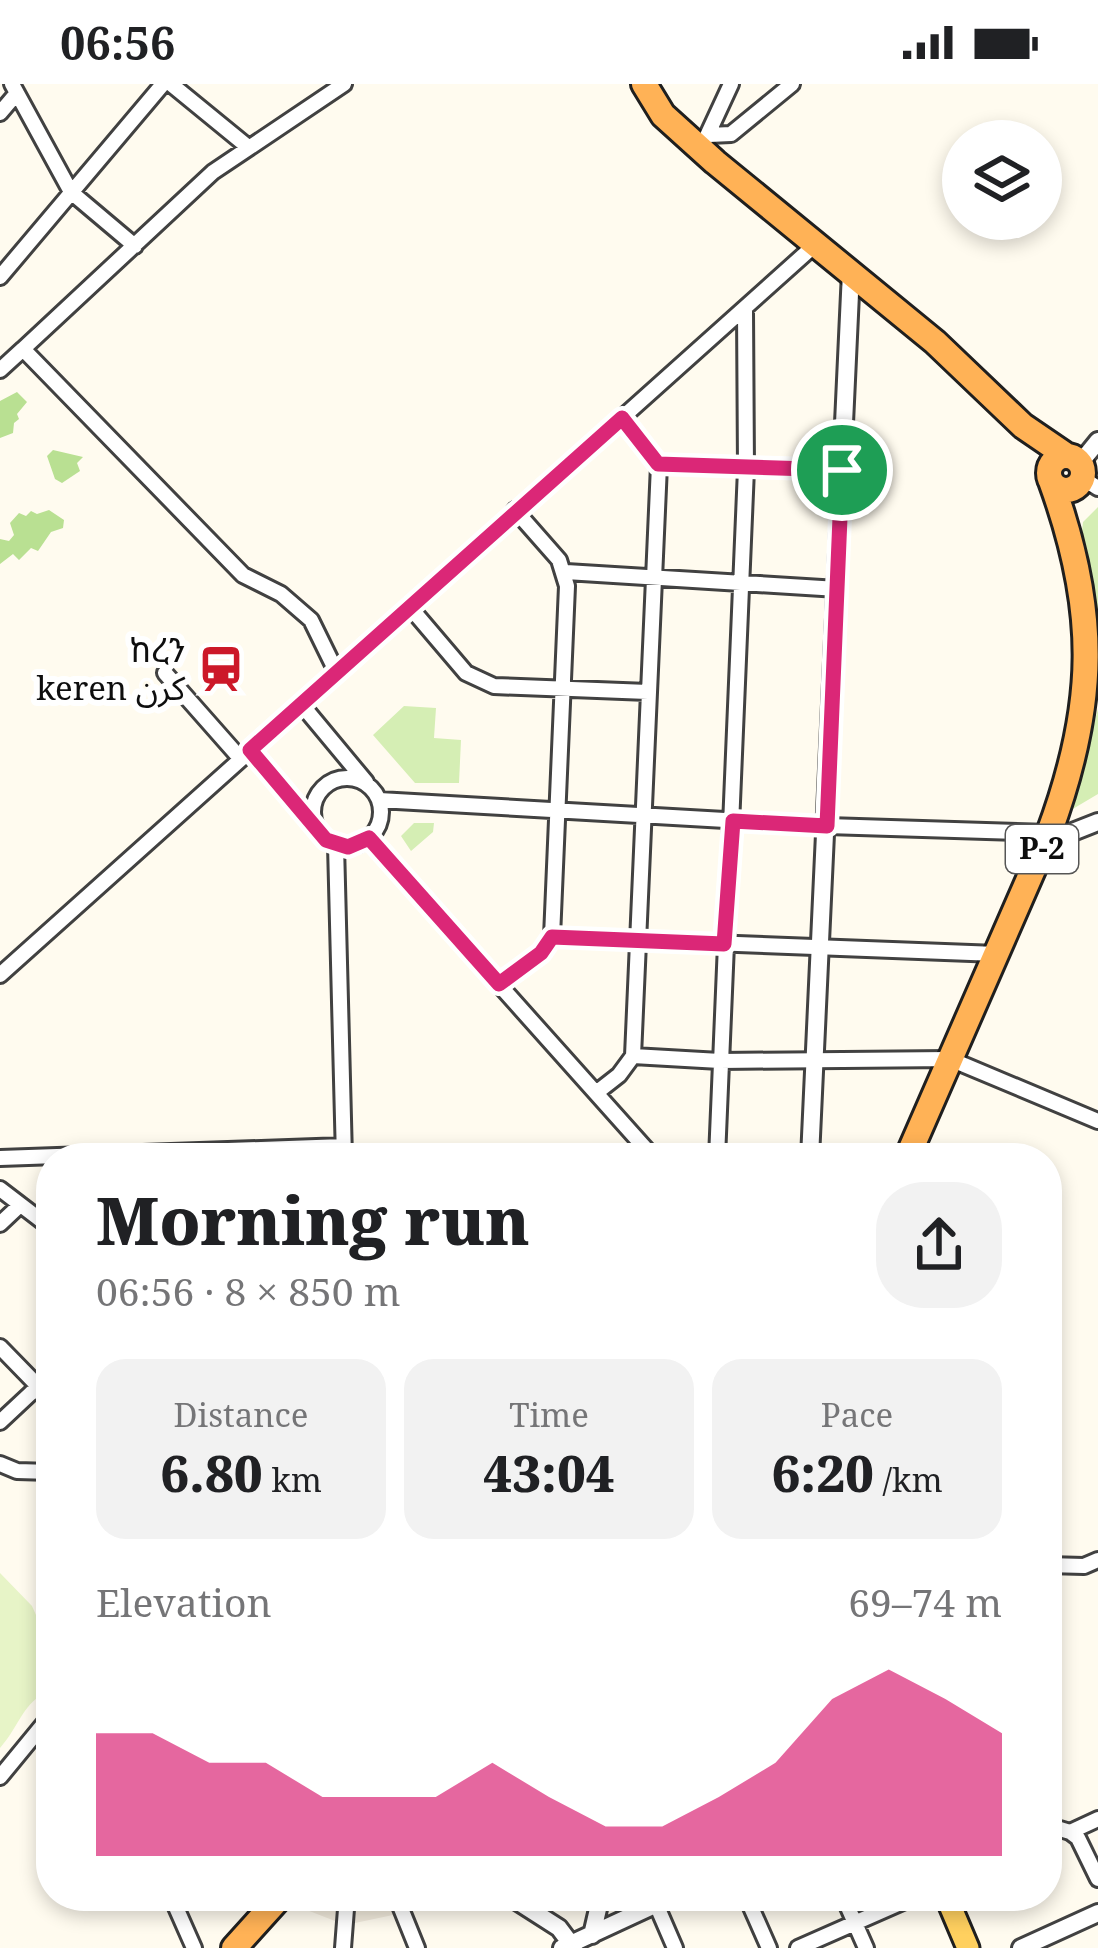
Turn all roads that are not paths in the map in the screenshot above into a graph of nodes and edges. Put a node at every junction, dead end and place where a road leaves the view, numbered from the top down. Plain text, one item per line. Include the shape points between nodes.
1 (167, 84) edge
2 (344, 84) edge
3 (626, 84) edge
4 (644, 84) edge
5 (731, 84) edge
6 (792, 84) edge
7 (14, 88) edge
8 (0, 113) edge
9 (663, 115) junction
10 (248, 146) junction
11 (707, 148) junction
12 (71, 192) junction
13 (816, 244) junction
14 (135, 246) junction
15 (851, 272) junction
16 (0, 277) edge
17 (745, 311) junction
18 (23, 349) junction
19 (0, 370) edge
20 (622, 418) junction
21 (1023, 426) junction
22 (1098, 441) edge
23 (658, 464) junction
24 (746, 469) junction
25 (842, 470) junction
26 (1081, 473) edge
27 (1050, 479) junction
28 (515, 510) junction
29 (1067, 521) junction
30 (566, 572) junction
31 (653, 577) junction
32 (742, 581) junction
33 (838, 589) junction
34 (409, 606) junction
35 (336, 671) junction
36 (165, 673) dead end
37 (563, 688) junction
38 (648, 692) junction
39 (302, 705) junction
40 (245, 754) junction
41 (370, 786) junction
42 (380, 800) junction
43 (558, 812) junction
44 (646, 817) junction
45 (733, 821) junction
46 (1098, 822) edge
47 (827, 826) junction
48 (319, 832) junction
49 (1049, 832) junction
50 (369, 838) junction
51 (336, 845) junction
52 (552, 937) junction
53 (637, 940) junction
54 (724, 944) junction
55 (820, 950) junction
56 (997, 954) junction
57 (0, 975) edge
58 (499, 984) junction
59 (633, 1056) junction
60 (815, 1058) junction
61 (950, 1059) junction
62 (720, 1061) junction
63 (596, 1093) junction
64 (1098, 1120) edge
65 (344, 1143) edge
66 (641, 1143) edge
67 (717, 1143) edge
68 (811, 1143) edge
69 (914, 1143) edge
70 (36, 1157) edge
71 (0, 1158) edge
72 (0, 1189) edge
73 (18, 1207) junction
74 (36, 1218) edge
75 (0, 1224) edge
76 (0, 1347) edge
77 (36, 1377) edge
78 (36, 1392) edge
79 (0, 1422) edge
80 (0, 1464) edge
81 (36, 1472) edge
82 (1098, 1560) edge
83 (1062, 1565) edge
84 (36, 1733) edge
85 (0, 1777) edge
86 (1098, 1819) edge
87 (1062, 1830) edge
88 (1070, 1832) junction
89 (1098, 1879) edge
90 (178, 1911) edge
91 (267, 1911) edge
92 (346, 1911) edge
93 (402, 1911) edge
94 (533, 1911) edge
95 (598, 1911) edge
96 (642, 1911) edge
97 (659, 1911) edge
98 (753, 1911) edge
99 (849, 1911) edge
100 (883, 1911) edge
101 (952, 1911) edge
102 (1098, 1913) edge
103 (855, 1924) junction
104 (592, 1935) junction
105 (570, 1946) edge
106 (194, 1948) edge
107 (233, 1948) edge
108 (343, 1948) edge
109 (417, 1948) edge
110 (675, 1948) edge
111 (770, 1948) edge
112 (798, 1948) edge
113 (866, 1948) edge
114 (968, 1948) edge
115 (1021, 1948) edge

1 - 10 street
1 - 12 street
2 - 10 street
3 - 9 street
4 - 9 highway, P-2
5 - 11 street
6 - 11 street
7 - 8 street
7 - 12 street
9 - 11 highway, P-2
10 - 14 street
11 - 13 highway, P-2
12 - 14 street
12 - 16 street
13 - 15 highway, P-2
13 - 17 street
14 - 18 street
15 - 21 highway, P-2
15 - 25 street
17 - 20 street
17 - 24 street
18 - 19 street
18 - 35 street via 243,575 311,620
20 - 23 street
20 - 28 street
21 - 26 highway, P-2
21 - 27 highway, P-2
22 - 26 street
23 - 24 street
23 - 31 street
24 - 25 street
24 - 32 street
25 - 33 street
26 - 27 highway via 1053,462
26 - 29 highway
27 - 29 highway, P-2
28 - 30 street
28 - 34 street
29 - 49 highway, P-2 via 1090,663 1068,782
30 - 31 street
30 - 37 street
31 - 32 street
31 - 38 street
32 - 33 street
32 - 45 street
33 - 47 street
34 - 35 street
34 - 37 street via 478,681
35 - 39 street
36 - 40 street
37 - 38 street
37 - 43 street
38 - 44 street
39 - 40 street
39 - 41 street
40 - 48 street
40 - 57 street
41 - 42 street
41 - 48 street via 338,778 320,790 312,812
42 - 43 street
42 - 50 street
43 - 44 street
43 - 52 street
44 - 45 street
44 - 53 street
45 - 47 street
45 - 54 street
46 - 49 street
47 - 49 street
47 - 55 street
48 - 51 street
49 - 56 highway, P-2
50 - 51 street
50 - 58 street
51 - 65 street
52 - 53 street
52 - 58 street
53 - 54 street
53 - 59 street
54 - 55 street
54 - 62 street
55 - 56 street
55 - 60 street
56 - 61 highway, P-2
58 - 63 street
59 - 62 street
59 - 63 street
60 - 61 street
60 - 62 street
60 - 68 street
61 - 64 street
61 - 69 highway, P-2
62 - 67 street
63 - 66 street
70 - 71 street
72 - 73 street
73 - 74 street
73 - 75 street
76 - 77 street
78 - 79 street
80 - 81 street
82 - 83 street
84 - 85 street
86 - 88 street
87 - 88 street
88 - 89 street
90 - 106 street
91 - 107 highway
92 - 108 street
93 - 109 street
94 - 105 street
95 - 104 street
96 - 104 street
97 - 110 street
98 - 111 street
99 - 103 street
100 - 103 street
101 - 114 main road
102 - 115 street
103 - 112 street
103 - 113 street
104 - 105 street

